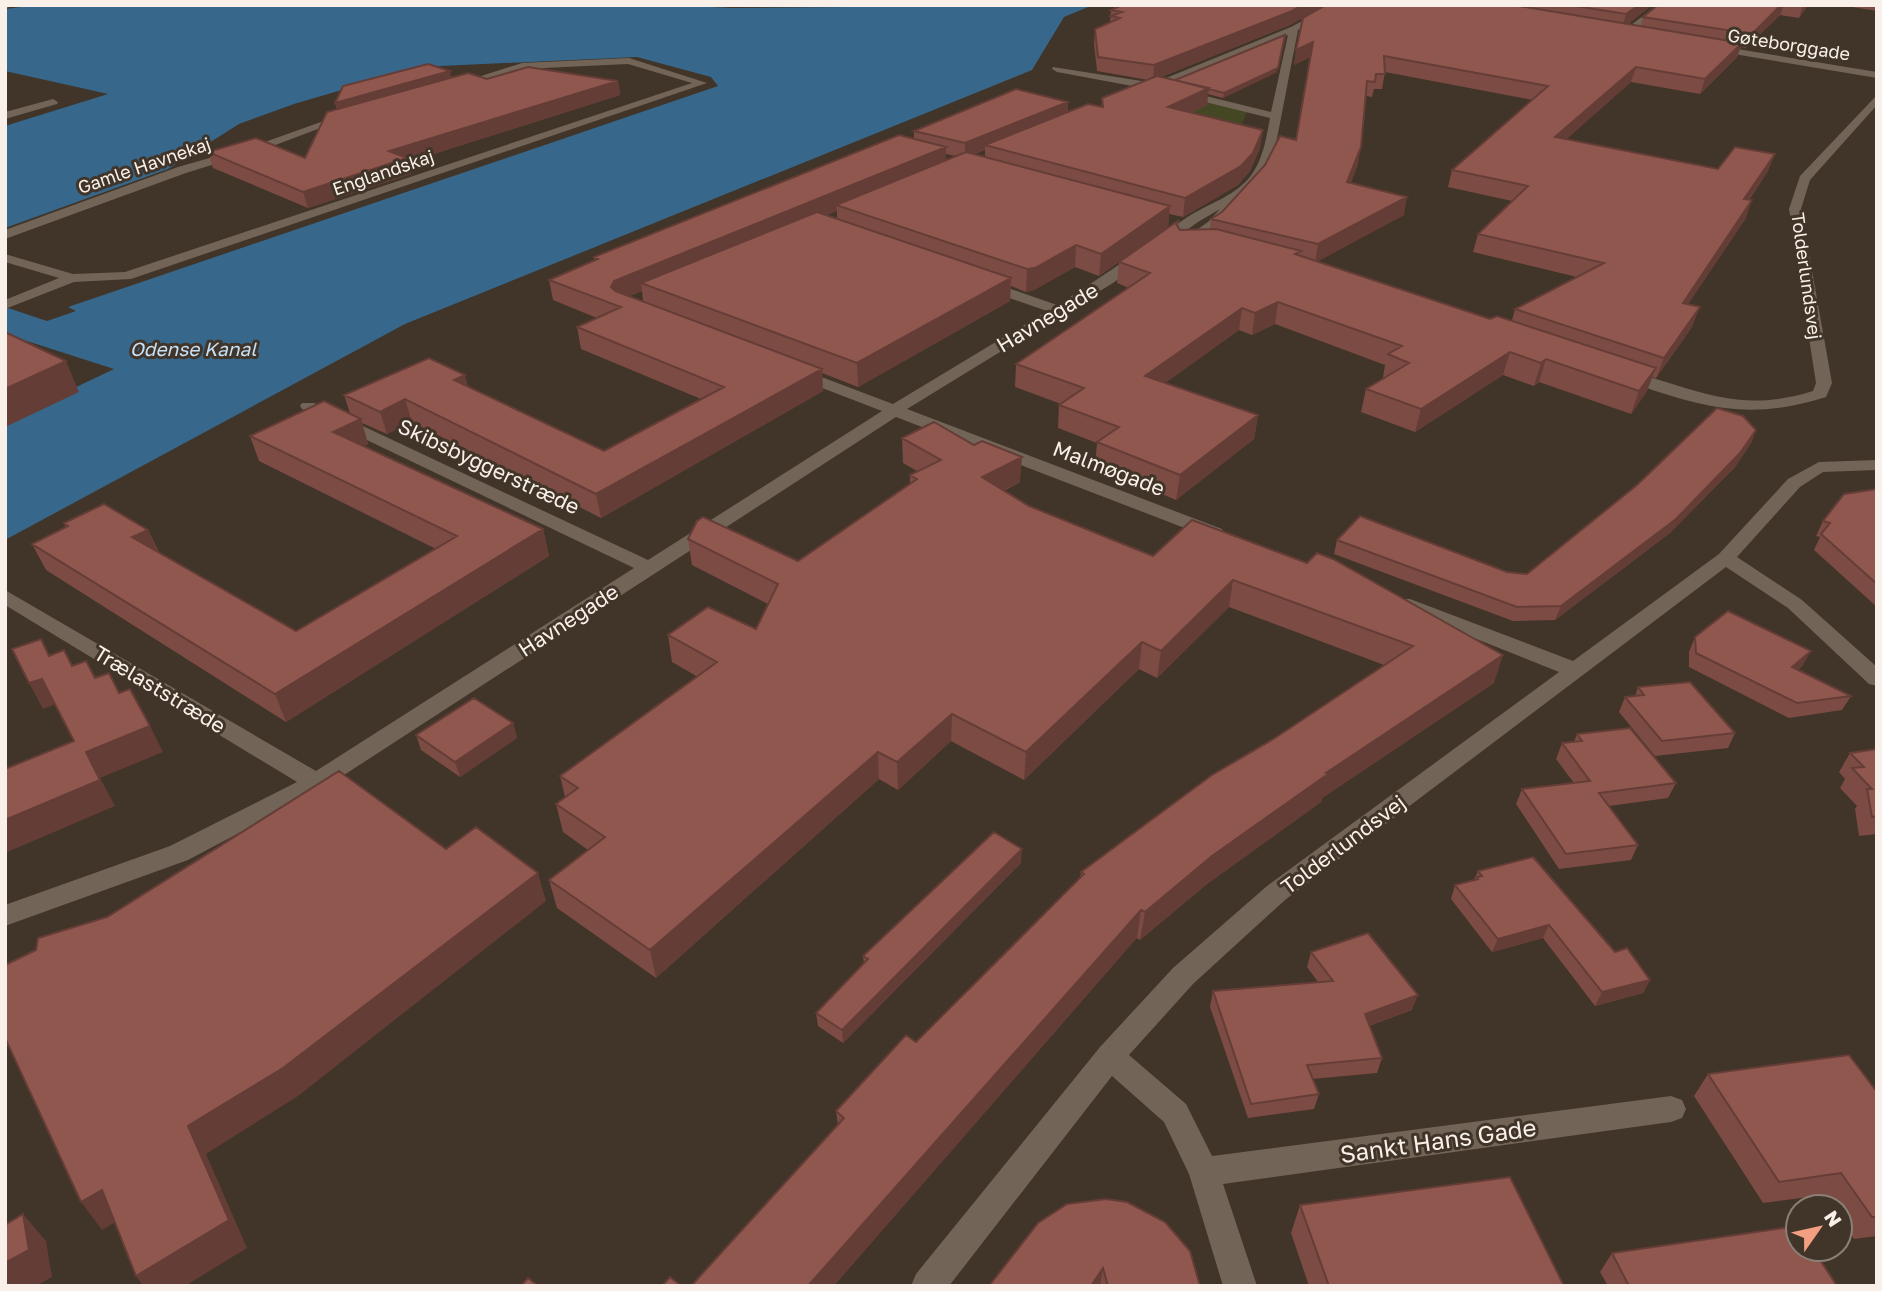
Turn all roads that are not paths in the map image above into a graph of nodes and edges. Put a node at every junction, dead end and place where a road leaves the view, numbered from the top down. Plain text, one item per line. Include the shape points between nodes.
1 (1339, 5) edge
2 (1663, 5) edge
3 (1294, 29) junction
4 (1612, 32) edge
5 (1625, 34) junction
6 (1639, 36) edge
7 (1705, 47) edge
8 (1057, 69) dead end
9 (1877, 75) edge
10 (1156, 87) junction
11 (442, 89) edge
12 (1131, 97) edge
13 (1877, 98) edge
14 (52, 102) dead end
15 (363, 112) edge
16 (5, 116) edge
17 (1276, 116) junction
18 (1163, 219) edge
19 (1200, 233) junction
20 (5, 235) edge
21 (5, 258) edge
22 (72, 278) junction
23 (969, 279) edge
24 (1108, 280) junction
25 (6, 305) edge
26 (1058, 310) junction
27 (779, 366) edge
28 (1611, 371) edge
29 (308, 406) edge
30 (895, 410) junction
31 (1877, 465) edge
32 (1237, 541) edge
33 (1726, 558) junction
34 (649, 568) junction
35 (5, 596) edge
36 (1385, 596) edge
37 (1577, 671) junction
38 (1877, 679) edge
39 (316, 782) junction
40 (5, 916) edge
41 (1110, 1056) junction
42 (1671, 1109) dead end
43 (1205, 1172) junction
44 (928, 1286) edge
45 (1240, 1286) edge

1 - 3 street
2 - 5 street
3 - 10 street
3 - 17 street
4 - 5 street
5 - 6 street
7 - 9 street, Gøteborggade
8 - 10 street
10 - 12 street
10 - 17 street
11 - 22 street, Englandskaj via 522,66 629,61 702,83 126,276
13 - 28 street, Tolderlundsvej via 1804,179 1795,209 1824,383 1820,394 1777,407 1724,406
14 - 16 street
15 - 20 street, Gamle Havnekaj via 182,170
17 - 19 street via 1268,154 1256,177
18 - 19 street
19 - 24 street, Havnegade
19 - 24 street, Havnegade via 1172,234
21 - 22 street
22 - 25 street
23 - 26 street
24 - 26 street, Havnegade
26 - 30 street, Havnegade
27 - 30 street, Malmøgade
29 - 34 street, Skibsbyggerstræde
30 - 32 street, Malmøgade
30 - 34 street, Havnegade
31 - 33 street, Tolderlundsvej via 1819,467 1794,483
33 - 37 street, Tolderlundsvej
33 - 38 street via 1795,604
34 - 39 street, Havnegade
35 - 39 street, Trælaststræde
36 - 37 street
37 - 41 street, Tolderlundsvej via 1276,893 1183,976
39 - 40 street, Havnegade via 179,853
41 - 43 street via 1175,1113
41 - 44 street, Tolderlundsvej
42 - 43 street, Sankt Hans Gade
43 - 45 street

